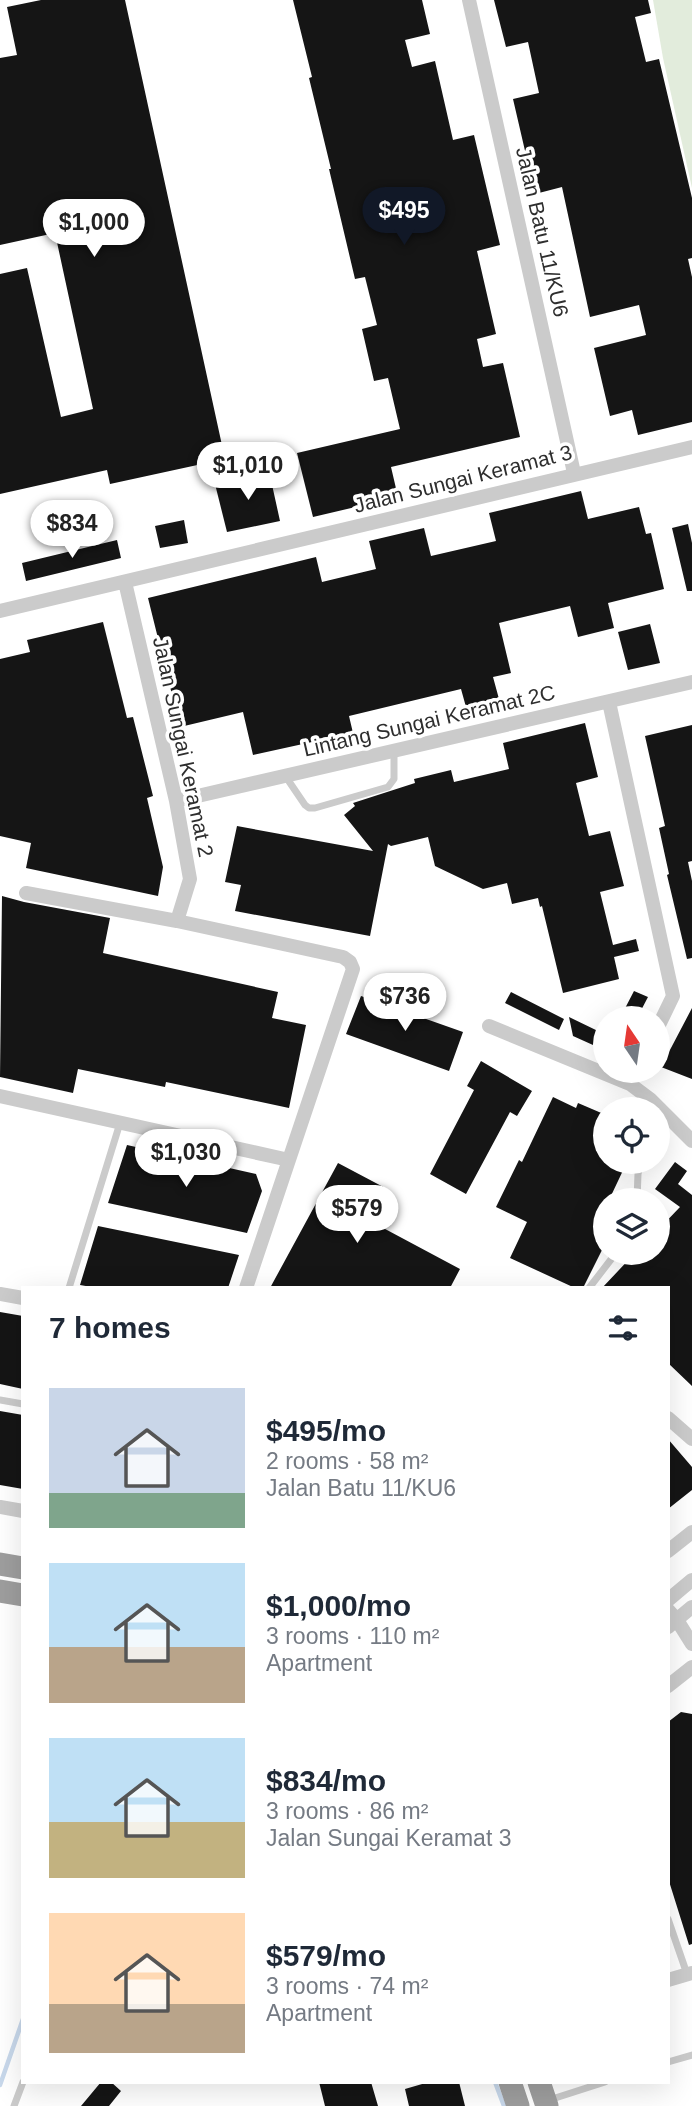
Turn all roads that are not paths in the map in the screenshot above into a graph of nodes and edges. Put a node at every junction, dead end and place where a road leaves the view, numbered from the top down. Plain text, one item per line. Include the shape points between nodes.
1 (469, 0) edge
2 (692, 447) edge
3 (575, 473) junction
4 (125, 582) junction
5 (0, 611) edge
6 (692, 682) edge
7 (609, 702) junction
8 (394, 751) junction
9 (285, 776) junction
10 (176, 801) junction
11 (26, 893) dead end
12 (177, 921) junction
13 (669, 1006) edge
14 (489, 1026) dead end
15 (593, 1063) edge
16 (0, 1096) edge
17 (120, 1123) junction
18 (670, 1126) edge
19 (692, 1140) edge
20 (289, 1160) junction
21 (607, 1265) edge
22 (70, 1286) edge
23 (247, 1286) edge
24 (591, 1286) edge
25 (0, 1294) edge
26 (21, 1298) edge
27 (0, 1400) edge
28 (21, 1404) edge
29 (670, 1420) edge
30 (692, 1439) edge
31 (0, 1507) edge
32 (21, 1511) edge
33 (692, 1532) edge
34 (670, 1549) edge
35 (0, 1564) edge
36 (21, 1568) edge
37 (692, 1580) edge
38 (0, 1591) edge
39 (21, 1595) edge
40 (670, 1598) edge
41 (692, 1607) edge
42 (671, 1619) edge
43 (692, 1644) edge
44 (692, 1667) edge
45 (670, 1684) edge
46 (670, 1924) edge
47 (690, 1974) edge
48 (670, 1979) edge
49 (692, 2054) edge
50 (670, 2061) edge
51 (22, 2084) edge
52 (511, 2084) edge
53 (597, 2084) edge
54 (544, 2097) edge
55 (14, 2106) edge
56 (518, 2106) edge

1 - 3 street, Jalan Batu 11/KU6
2 - 3 street, Jalan Sungai Keramat 3
3 - 4 street, Jalan Sungai Keramat 3
4 - 5 street, Jalan Sungai Keramat 3
4 - 10 street, Jalan Sungai Keramat 2
6 - 7 street, Lintang Sungai Keramat 2C
7 - 8 street, Lintang Sungai Keramat 2C
7 - 13 street via 674,996
8 - 9 street, Lintang Sungai Keramat 2C
8 - 9 lane via 394,779 388,787 315,807 305,805
9 - 10 street, Lintang Sungai Keramat 2C
10 - 12 street, Jalan Sungai Keramat 2 via 190,878
11 - 12 street
12 - 20 street via 350,962 353,969
14 - 15 street
16 - 17 street
17 - 20 street
17 - 22 lane
18 - 19 street
20 - 23 street
21 - 24 lane
25 - 26 street
27 - 28 lane
29 - 30 street
31 - 32 street
33 - 34 street
35 - 36 highway
37 - 40 street
38 - 39 highway
41 - 42 street
42 - 43 street
44 - 45 street
46 - 47 lane
47 - 48 street
49 - 50 lane
51 - 55 lane
52 - 56 highway
53 - 54 lane

